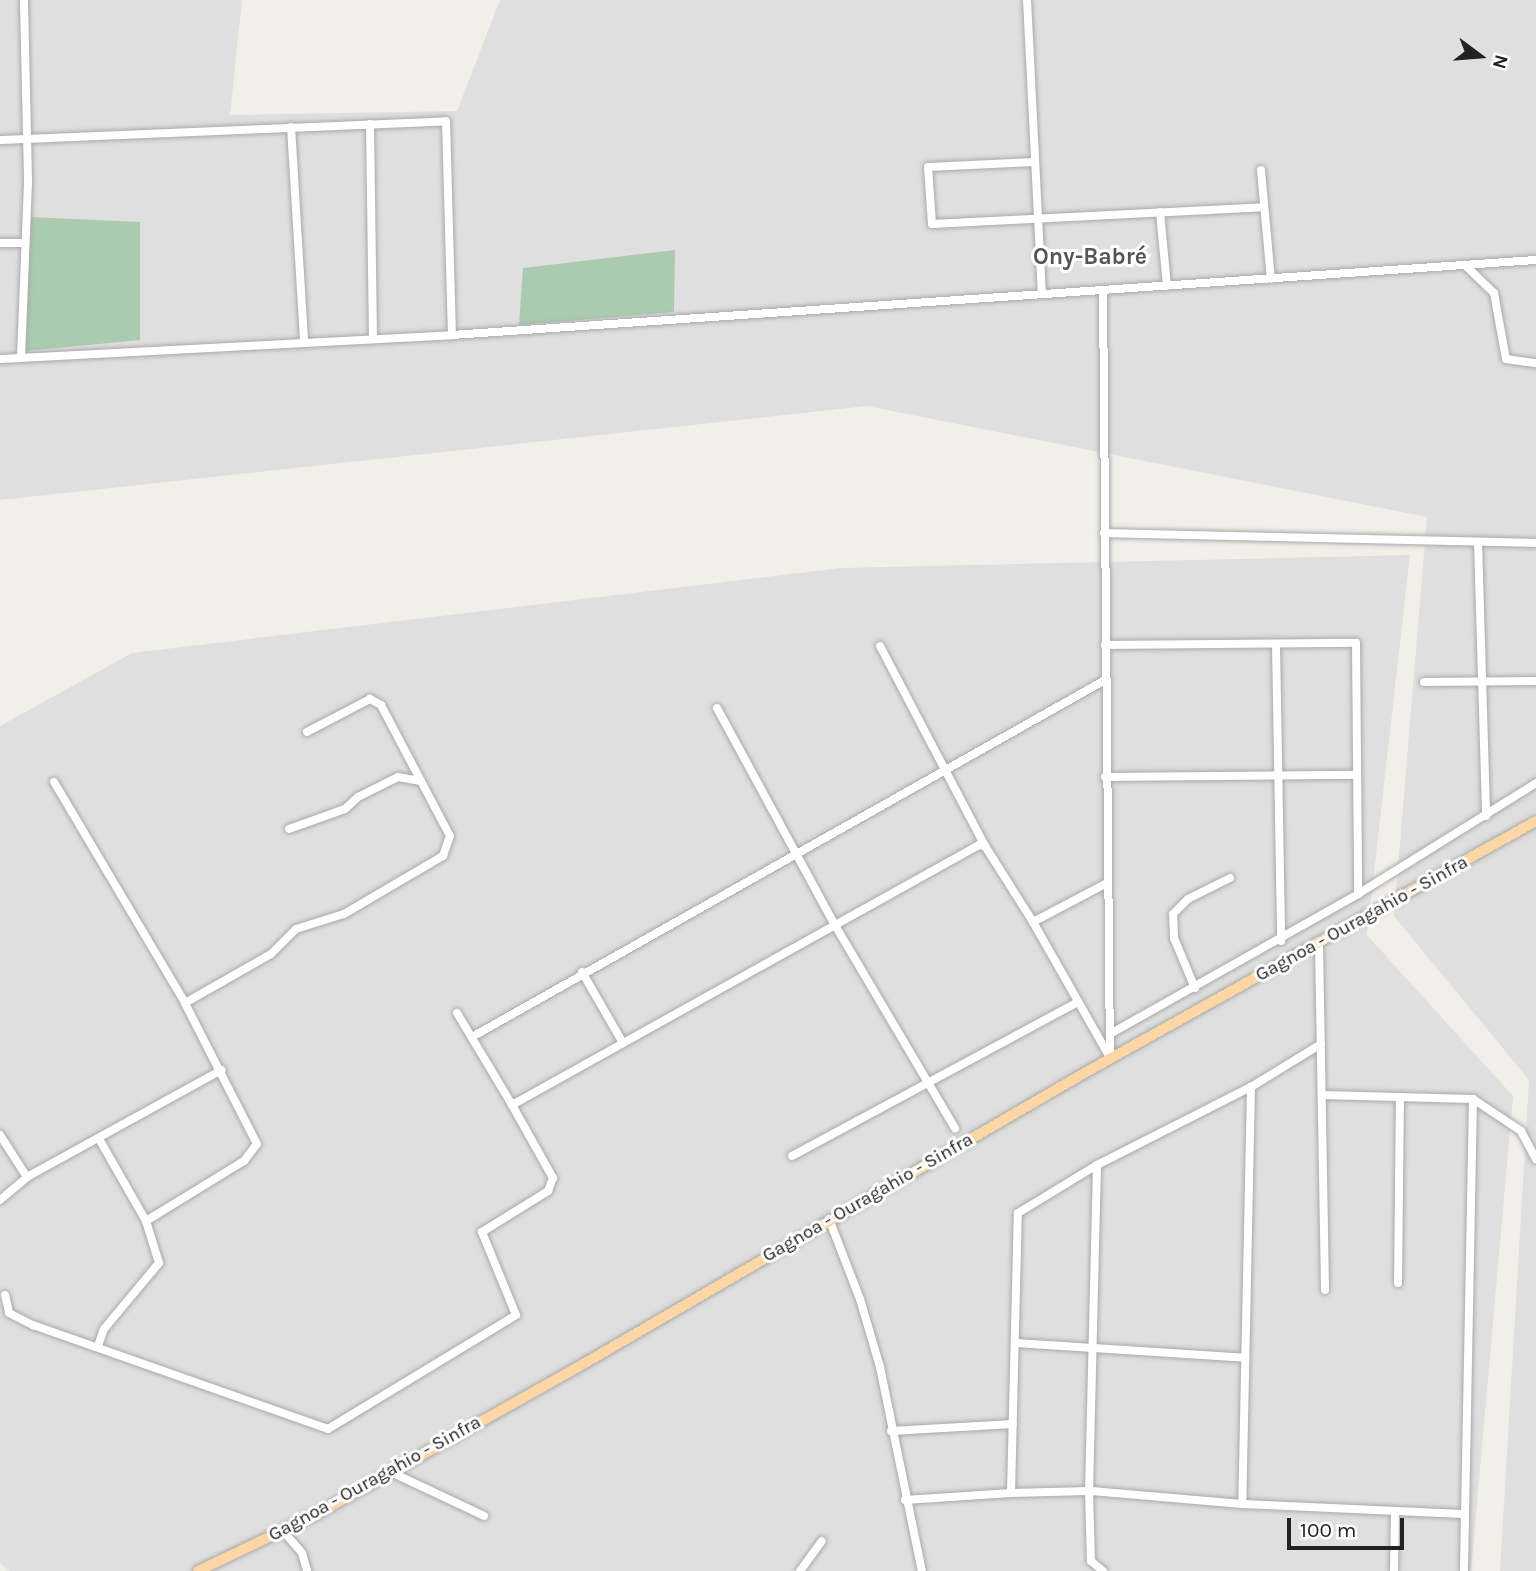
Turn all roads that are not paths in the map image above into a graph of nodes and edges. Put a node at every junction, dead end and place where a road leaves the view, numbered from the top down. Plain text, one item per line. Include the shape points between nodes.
1 (24, 0) edge
2 (1027, 0) edge
3 (370, 124) junction
4 (291, 127) junction
5 (27, 139) junction
6 (0, 140) edge
7 (1034, 162) junction
8 (1261, 170) dead end
9 (1264, 206) junction
10 (1160, 212) junction
11 (1038, 218) junction
12 (0, 243) edge
13 (24, 243) junction
14 (1536, 260) edge
15 (1465, 265) junction
16 (1271, 279) junction
17 (1167, 286) junction
18 (1103, 291) junction
19 (1042, 294) junction
20 (452, 335) junction
21 (373, 338) junction
22 (304, 342) junction
23 (21, 357) junction
24 (0, 359) edge
25 (1536, 363) edge
26 (1104, 533) junction
27 (1478, 542) junction
28 (1536, 543) edge
29 (1276, 644) junction
30 (1105, 645) junction
31 (880, 646) dead end
32 (1105, 680) junction
33 (1536, 681) edge
34 (1424, 682) dead end
35 (1482, 683) junction
36 (717, 708) dead end
37 (307, 732) dead end
38 (945, 768) junction
39 (1276, 775) junction
40 (1357, 775) junction
41 (1105, 777) junction
42 (421, 781) junction
43 (54, 782) dead end
44 (1536, 783) edge
45 (1486, 816) junction
46 (1536, 821) edge
47 (289, 829) dead end
48 (985, 846) junction
49 (796, 852) junction
50 (1230, 878) dead end
51 (1107, 883) junction
52 (1358, 894) junction
53 (1033, 922) junction
54 (836, 926) junction
55 (1281, 941) junction
56 (1319, 944) junction
57 (582, 972) junction
58 (1195, 988) junction
59 (1078, 1002) junction
60 (185, 1003) junction
61 (457, 1013) dead end
62 (1110, 1034) junction
63 (471, 1037) junction
64 (624, 1043) junction
65 (1321, 1044) junction
66 (1110, 1058) junction
67 (222, 1070) junction
68 (928, 1083) junction
69 (1251, 1087) junction
70 (1322, 1095) junction
71 (1400, 1097) junction
72 (1473, 1099) junction
73 (512, 1105) junction
74 (955, 1128) dead end
75 (0, 1135) edge
76 (100, 1139) junction
77 (792, 1156) dead end
78 (1536, 1159) edge
79 (1097, 1165) junction
80 (27, 1177) junction
81 (0, 1200) edge
82 (829, 1219) junction
83 (146, 1221) junction
84 (1398, 1283) dead end
85 (1325, 1290) dead end
86 (5, 1294) dead end
87 (1016, 1343) junction
88 (98, 1346) junction
89 (1096, 1348) junction
90 (1245, 1358) junction
91 (1013, 1424) junction
92 (891, 1430) junction
93 (391, 1472) junction
94 (1089, 1491) junction
95 (1011, 1493) junction
96 (905, 1500) junction
97 (1242, 1504) junction
98 (1395, 1511) junction
99 (1464, 1514) junction
100 (484, 1516) dead end
101 (283, 1531) junction
102 (822, 1541) dead end
103 (198, 1571) edge
104 (307, 1571) edge
105 (800, 1571) edge
106 (922, 1571) edge
107 (1103, 1571) edge
108 (1395, 1571) edge
109 (1464, 1571) edge

1 - 5 street
2 - 7 street
3 - 4 street
3 - 20 street via 446,121
3 - 21 street
4 - 5 street
4 - 22 street
5 - 6 street
5 - 13 street
7 - 11 street
7 - 11 street via 928,167 932,224
8 - 9 street
9 - 10 street
9 - 16 street
10 - 11 street
10 - 17 street
11 - 19 street
12 - 13 street
13 - 23 street
14 - 15 street
15 - 16 street
15 - 25 street via 1494,293 1506,359
16 - 17 street
17 - 18 street
18 - 19 street
18 - 26 street
19 - 20 street
20 - 21 street
21 - 22 street
22 - 23 street
23 - 24 street
26 - 27 street
26 - 30 street
27 - 28 street
27 - 35 street
29 - 30 street
29 - 39 street
29 - 40 street via 1356,643
30 - 32 street
31 - 38 street
32 - 38 street
32 - 41 street
33 - 35 street
34 - 35 street
35 - 45 street
36 - 49 street
37 - 42 street via 370,699 381,705
38 - 48 street
38 - 49 street
39 - 40 street
39 - 41 street
39 - 55 street
40 - 52 street
41 - 51 street
42 - 47 street via 398,777 358,797 345,809
42 - 60 street via 450,836 443,856 344,914 296,929 271,954
43 - 60 street
44 - 45 street
45 - 52 street
46 - 56 main road, Gagnoa - Ouragahio - Sinfra
48 - 53 street
48 - 54 street via 979,845
49 - 54 street
49 - 57 street
50 - 58 street via 1188,899 1173,914 1174,938
51 - 53 street
51 - 62 street
52 - 55 street
53 - 59 street
54 - 64 street
54 - 68 street
55 - 58 street
56 - 65 street
56 - 66 main road, Gagnoa - Ouragahio - Sinfra
57 - 63 street
57 - 64 street
58 - 62 street
59 - 66 street
59 - 68 street
60 - 67 street
61 - 63 street
62 - 66 street
63 - 73 street
64 - 73 street
65 - 69 street
65 - 70 street
66 - 82 main road, Gagnoa - Ouragahio - Sinfra
67 - 76 street
67 - 83 street via 257,1144 244,1161
68 - 74 street
68 - 77 street
69 - 79 street
69 - 90 street
70 - 71 street
70 - 85 street
71 - 72 street
71 - 84 street
72 - 78 street via 1521,1131
72 - 99 street
73 - 88 street via 553,1178 548,1191 482,1232 516,1315 328,1429
75 - 80 street
76 - 80 street
76 - 83 street
79 - 87 street via 1018,1213
79 - 89 street
80 - 81 street
82 - 92 street via 860,1299
82 - 93 main road, Gagnoa - Ouragahio - Sinfra
83 - 88 street via 159,1263 104,1329
86 - 88 street via 9,1313
87 - 89 street
87 - 91 street
89 - 90 street
89 - 94 street
90 - 97 street
91 - 92 street
91 - 95 street
92 - 96 street
93 - 100 street
93 - 101 main road, Gagnoa - Ouragahio - Sinfra
94 - 95 street
94 - 97 street
94 - 107 street via 1091,1561
95 - 96 street
96 - 106 street
97 - 98 street
98 - 99 street
98 - 108 street
99 - 109 street
101 - 103 main road, Gagnoa - Ouragahio - Sinfra
101 - 104 street via 302,1553
102 - 105 street

